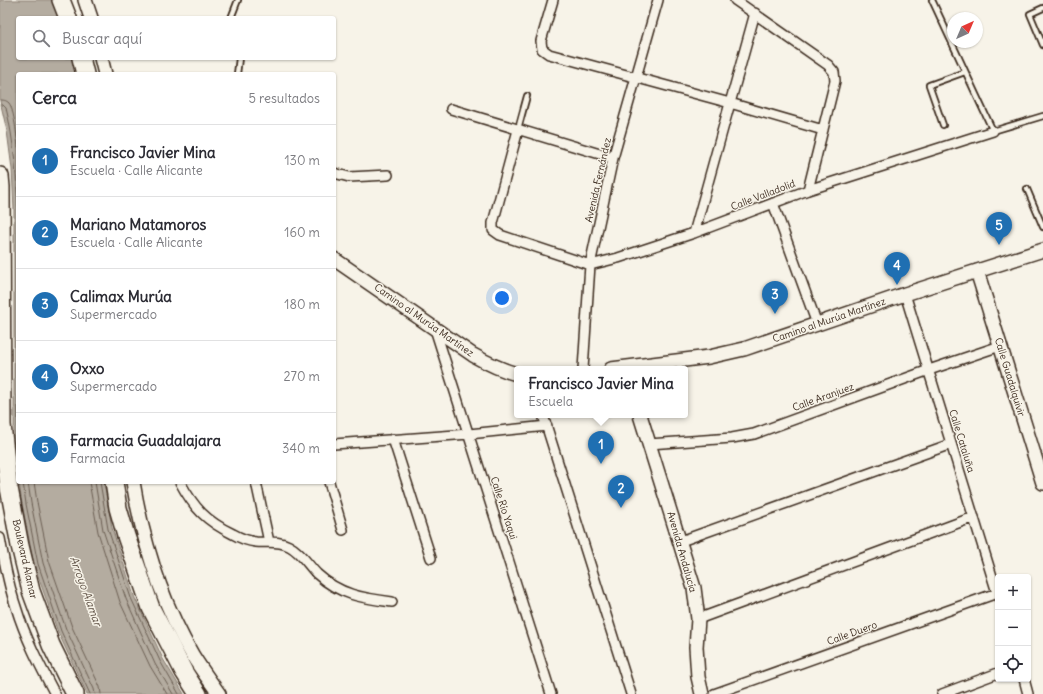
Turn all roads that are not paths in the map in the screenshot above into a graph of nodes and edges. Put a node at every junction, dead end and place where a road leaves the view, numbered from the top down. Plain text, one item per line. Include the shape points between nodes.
1 (61, 0) edge
2 (238, 0) edge
3 (553, 0) edge
4 (658, 0) edge
5 (735, 0) edge
6 (932, 0) edge
7 (86, 1) edge
8 (1043, 8) edge
9 (754, 13) junction
10 (67, 16) edge
11 (90, 16) edge
12 (232, 16) edge
13 (1043, 46) edge
14 (82, 60) edge
15 (239, 60) edge
16 (85, 72) edge
17 (237, 72) edge
18 (965, 72) junction
19 (635, 78) junction
20 (527, 96) dead end
21 (730, 102) junction
22 (451, 109) dead end
23 (1043, 116) edge
24 (943, 126) dead end
25 (518, 130) junction
26 (823, 130) junction
27 (993, 132) junction
28 (613, 158) junction
29 (336, 173) edge
30 (388, 175) dead end
31 (0, 176) edge
32 (1027, 189) dead end
33 (808, 190) junction
34 (773, 203) junction
35 (1043, 227) edge
36 (694, 233) junction
37 (1043, 250) edge
38 (336, 260) edge
39 (590, 265) junction
40 (977, 271) junction
41 (905, 294) junction
42 (817, 324) junction
43 (435, 329) junction
44 (1000, 346) junction
45 (583, 366) edge
46 (641, 366) edge
47 (928, 370) junction
48 (514, 373) edge
49 (544, 418) edge
50 (641, 418) edge
51 (547, 426) junction
52 (469, 434) junction
53 (393, 439) junction
54 (336, 444) edge
55 (649, 444) junction
56 (951, 444) junction
57 (1040, 460) edge
58 (1043, 483) edge
59 (114, 484) edge
60 (124, 484) edge
61 (133, 484) edge
62 (181, 484) edge
63 (256, 484) edge
64 (330, 484) edge
65 (974, 517) junction
66 (343, 530) dead end
67 (126, 536) junction
68 (0, 538) edge
69 (680, 541) junction
70 (269, 542) junction
71 (431, 558) dead end
72 (4, 576) edge
73 (995, 584) edge
74 (995, 595) edge
75 (392, 602) dead end
76 (698, 619) junction
77 (995, 675) edge
78 (1025, 682) edge
79 (54, 694) edge
80 (74, 694) edge
81 (198, 694) edge
82 (219, 694) edge
83 (551, 694) edge
84 (631, 694) edge
85 (702, 694) edge
86 (714, 694) edge
87 (942, 694) edge
88 (1028, 694) edge

1 - 10 highway
2 - 12 lane
3 - 19 street via 541,41 542,49 549,54
4 - 19 street, Avenida Fernández
5 - 9 street
6 - 18 lane
7 - 11 street
8 - 13 lane via 1030,14
9 - 21 street
9 - 26 street via 828,65 834,72 835,81
14 - 16 highway
15 - 17 lane
18 - 24 lane via 929,85
18 - 27 lane
19 - 21 street
19 - 28 street, Avenida Fernández
20 - 25 lane
21 - 26 street
21 - 36 street
22 - 25 street
23 - 27 lane, Calle Valladolid
25 - 28 street
25 - 39 street via 493,230 500,235
26 - 33 street
27 - 33 street, Calle Valladolid
28 - 39 street, Avenida Fernández
29 - 30 street via 349,176
31 - 80 highway, Boulevard Alamar via 2,425 9,488 31,591 51,645
32 - 35 lane
33 - 34 street, Calle Valladolid
34 - 36 street, Calle Valladolid
34 - 42 street
36 - 39 street, Calle Valladolid
37 - 40 street, Camino al Murúa Martínez
38 - 43 street, Camino al Murúa Martínez
39 - 45 street, Avenida Fernández
40 - 41 street, Camino al Murúa Martínez
40 - 44 street, Calle Guadalquivir
41 - 42 street, Camino al Murúa Martínez
41 - 47 street, Calle Cataluña
42 - 46 street, Camino al Murúa Martínez via 744,349 709,357
43 - 48 street, Camino al Murúa Martínez via 490,365
43 - 52 street, Calle Río Yaqui
44 - 47 street, Calle Aranjuez
44 - 57 street, Calle Guadalquivir
47 - 55 street, Calle Aranjuez via 754,434
47 - 56 street, Calle Cataluña
49 - 51 street
50 - 55 street, Avenida Andalucía
51 - 52 street
51 - 84 street
52 - 53 street
52 - 83 street, Calle Río Yaqui
53 - 54 street
53 - 71 street
55 - 69 street, Avenida Andalucía
56 - 65 street, Calle Cataluña
56 - 69 street
57 - 58 street, Calle Guadalquivir
59 - 67 highway
60 - 67 highway
61 - 82 street via 141,526 155,573 193,656
62 - 70 street via 205,517 243,539
63 - 70 street
64 - 66 street
65 - 73 street, Calle Cataluña
65 - 76 street
67 - 81 highway via 151,608
68 - 72 street
69 - 76 street, Avenida Andalucía via 694,588
70 - 75 street via 290,546 328,584 342,592
72 - 79 street via 39,664
74 - 86 street, Calle Duero
76 - 85 street, Avenida Andalucía via 696,647
77 - 87 street
78 - 88 street

